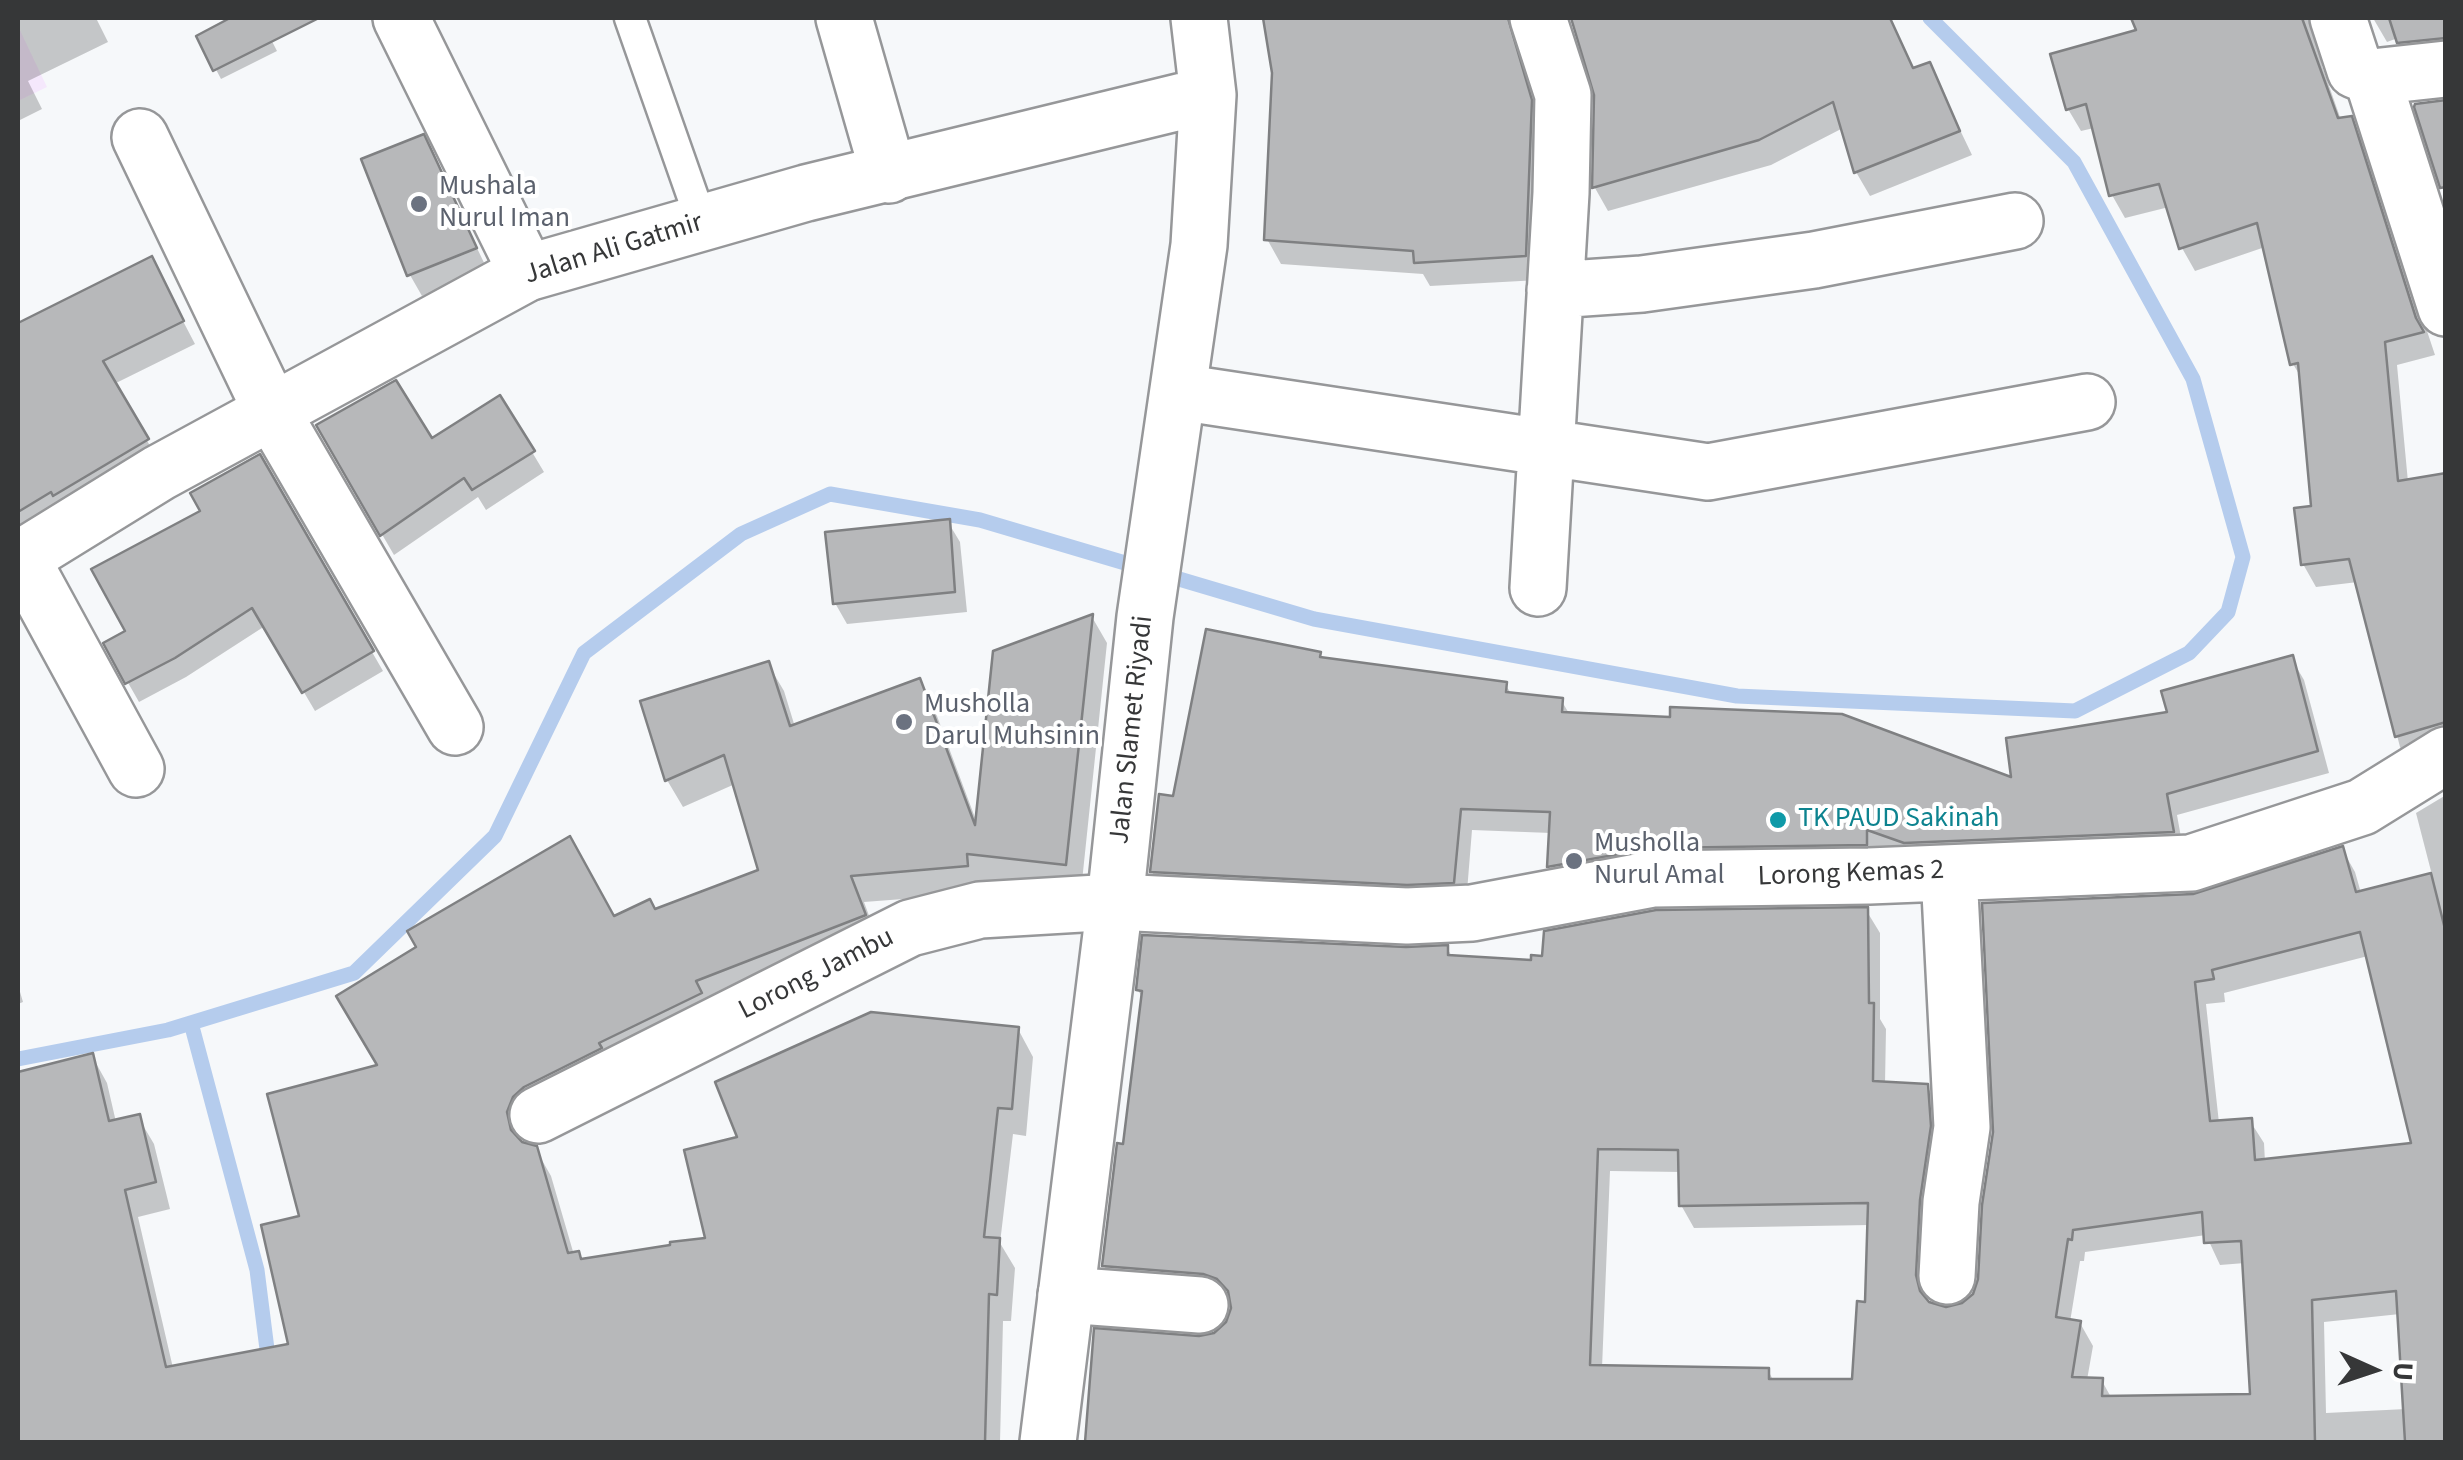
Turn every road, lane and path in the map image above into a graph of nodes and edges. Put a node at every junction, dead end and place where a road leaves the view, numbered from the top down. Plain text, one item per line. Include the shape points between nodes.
1 (401, 18) edge
2 (630, 18) edge
3 (844, 18) edge
4 (1199, 18) edge
5 (1538, 18) edge
6 (2338, 18) edge
7 (2446, 69) edge
8 (2372, 78) junction
9 (1208, 95) junction
10 (140, 137) dead end
11 (889, 175) junction
12 (2014, 221) dead end
13 (702, 223) junction
14 (527, 272) junction
15 (1556, 290) junction
16 (2446, 308) edge
17 (1178, 392) junction
18 (2087, 402) dead end
19 (272, 412) junction
20 (1546, 447) junction
21 (19, 559) edge
22 (1538, 588) dead end
23 (456, 727) dead end
24 (2446, 755) edge
25 (136, 769) dead end
26 (1949, 873) junction
27 (1115, 902) junction
28 (538, 1115) dead end
29 (1947, 1276) dead end
30 (1066, 1295) junction
31 (1200, 1305) dead end
32 (1048, 1442) edge

1 - 14 street
2 - 13 lane
3 - 11 street
4 - 9 street, Jalan Slamet Riyadi
5 - 15 street via 1563,95
6 - 8 street via 2355,70
7 - 8 street
8 - 16 street
9 - 11 street, Jalan Ali Gatmir
9 - 17 street, Jalan Slamet Riyadi via 1199,246
10 - 19 street
11 - 13 street, Jalan Ali Gatmir
12 - 15 street via 1814,260
13 - 14 street, Jalan Ali Gatmir
14 - 19 street, Jalan Ali Gatmir
15 - 20 street
17 - 20 street
17 - 27 street, Jalan Slamet Riyadi via 1145,617
18 - 20 street via 1708,472
19 - 21 street, Jalan Ali Gatmir
19 - 23 street
20 - 22 street
21 - 25 street
24 - 26 street, Lorong Kemas 2 via 2362,808 2191,862
26 - 27 street, Lorong Kemas 2 via 1653,879 1472,913 1407,916
26 - 29 street via 1962,1126
27 - 28 street, Lorong Jambu via 980,910 910,928
27 - 30 street, Jalan Slamet Riyadi
30 - 31 street
30 - 32 street, Jalan Slamet Riyadi

